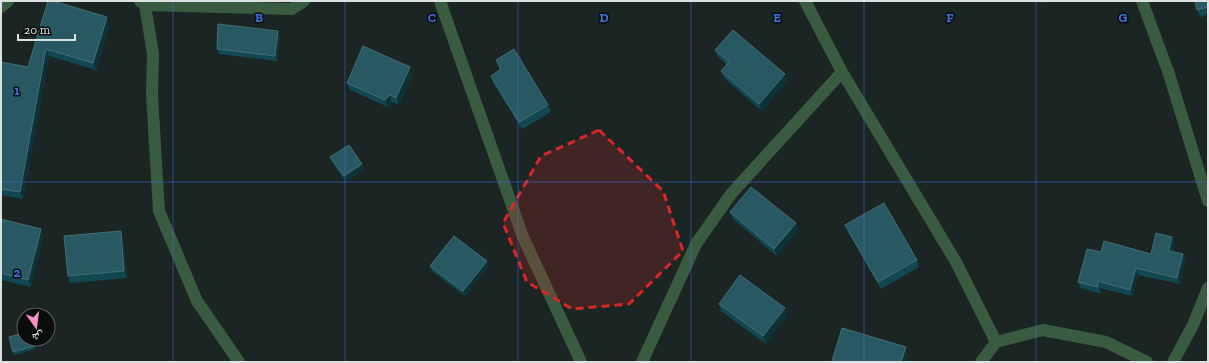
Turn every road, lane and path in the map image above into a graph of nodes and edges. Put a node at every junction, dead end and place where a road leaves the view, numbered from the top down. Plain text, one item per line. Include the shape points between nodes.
1 (8, 1) edge
2 (304, 1) edge
3 (440, 1) edge
4 (805, 1) edge
5 (1142, 1) edge
6 (142, 3) edge
7 (1, 7) edge
8 (842, 72) junction
9 (1208, 201) edge
10 (1208, 288) edge
11 (996, 342) junction
12 (239, 362) edge
13 (581, 362) edge
14 (642, 362) edge
15 (981, 362) edge
16 (1147, 362) edge
17 (1173, 362) edge

1 - 7 street
2 - 6 street via 292,9
3 - 13 street via 523,237
4 - 8 street
5 - 9 street via 1169,74
6 - 12 street via 153,54 152,95 159,211 197,301
8 - 11 street via 956,262
8 - 14 street via 731,194 696,244
10 - 17 street
11 - 15 street
11 - 16 street via 1043,330 1106,342

